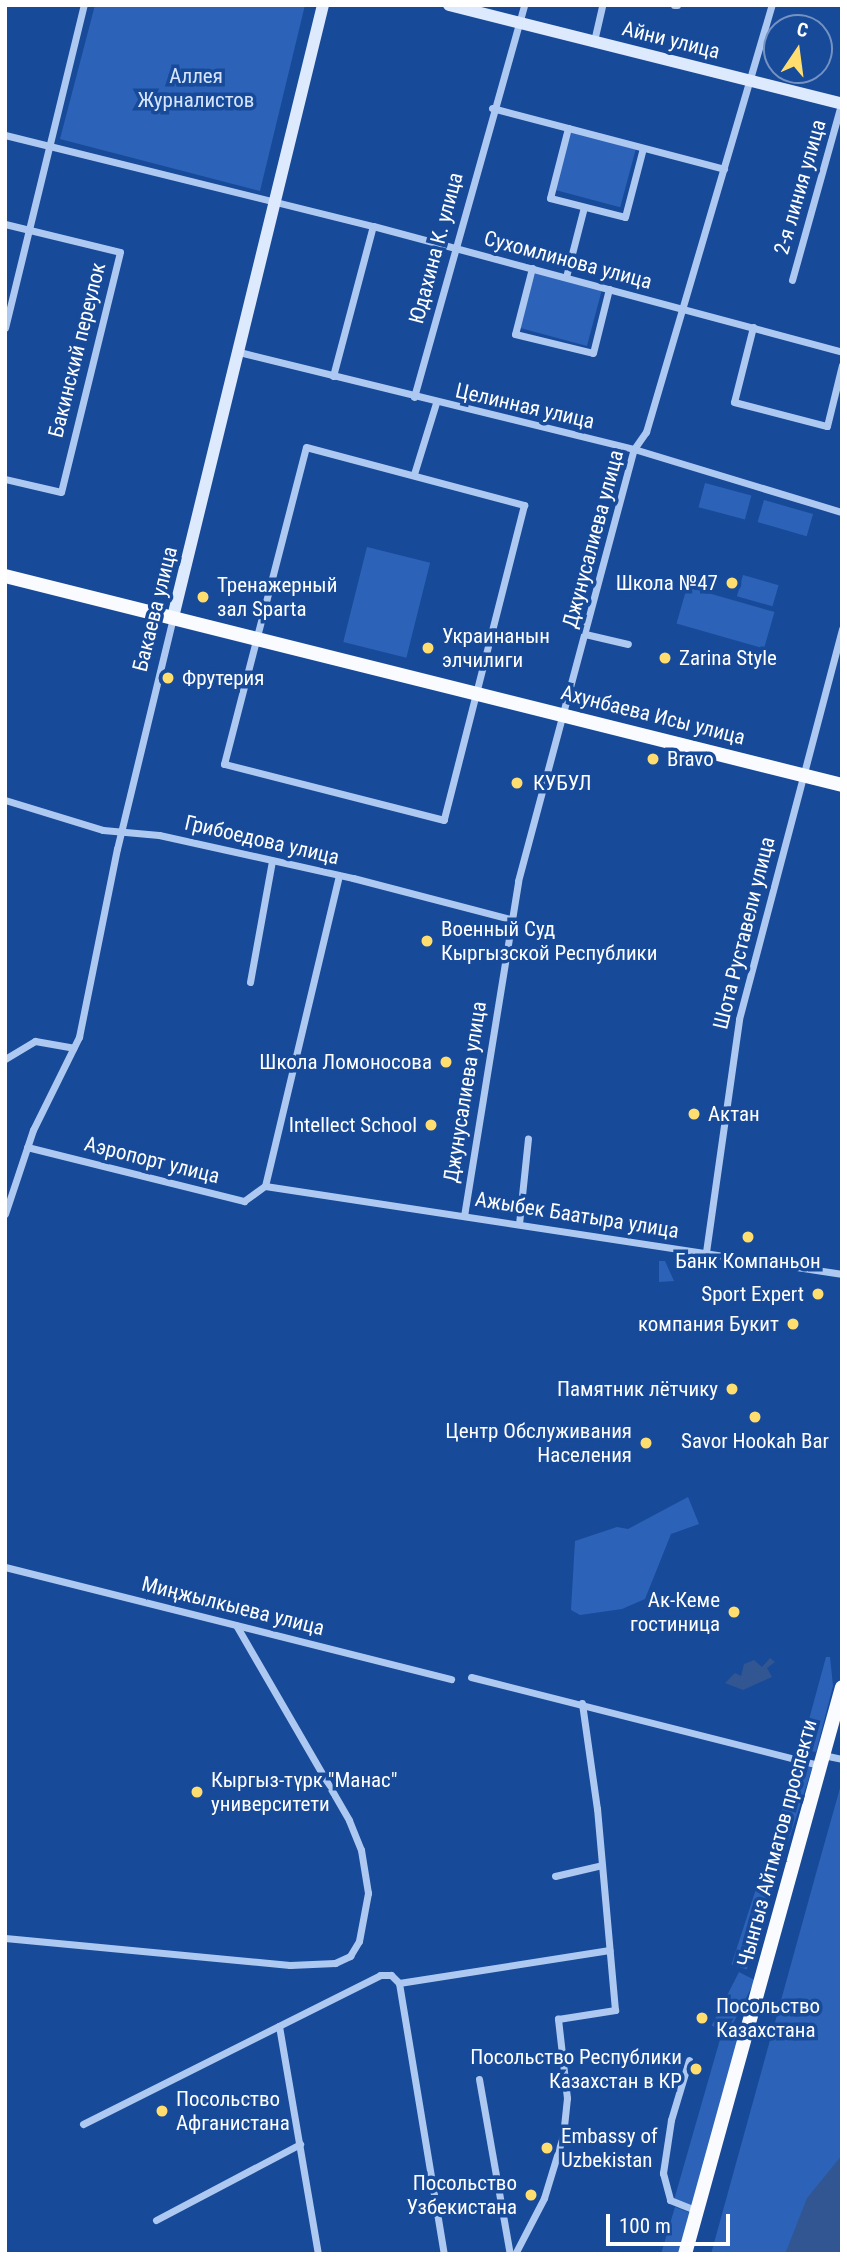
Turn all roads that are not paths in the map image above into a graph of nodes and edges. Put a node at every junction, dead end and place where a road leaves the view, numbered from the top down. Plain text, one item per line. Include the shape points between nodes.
1 (84, 5) edge
2 (323, 5) edge
3 (449, 5) edge
4 (524, 5) edge
5 (602, 5) edge
6 (772, 5) edge
7 (519, 23) junction
8 (594, 41) junction
9 (750, 79) junction
10 (842, 104) edge
11 (492, 108) junction
12 (568, 128) junction
13 (5, 135) edge
14 (51, 146) junction
15 (643, 148) junction
16 (724, 169) junction
17 (275, 202) junction
18 (584, 207) junction
19 (5, 224) edge
20 (373, 226) junction
21 (30, 230) junction
22 (454, 247) junction
23 (531, 268) junction
24 (566, 278) junction
25 (792, 280) dead end
26 (609, 289) junction
27 (682, 308) junction
28 (753, 327) junction
29 (5, 328) edge
30 (239, 352) junction
31 (842, 352) edge
32 (842, 365) edge
33 (333, 376) junction
34 (414, 397) junction
35 (436, 403) junction
36 (634, 449) junction
37 (414, 474) junction
38 (5, 479) edge
39 (842, 512) edge
40 (5, 576) edge
41 (173, 618) junction
42 (842, 628) edge
43 (585, 634) junction
44 (259, 639) junction
45 (628, 645) dead end
46 (477, 693) junction
47 (564, 714) junction
48 (804, 775) junction
49 (842, 785) edge
50 (5, 800) edge
51 (122, 832) junction
52 (272, 861) junction
53 (339, 876) junction
54 (510, 919) junction
55 (250, 982) dead end
56 (74, 1048) junction
57 (5, 1059) edge
58 (528, 1138) dead end
59 (27, 1147) junction
60 (265, 1186) junction
61 (5, 1214) edge
62 (464, 1216) junction
63 (519, 1224) junction
64 (706, 1252) junction
65 (842, 1274) edge
66 (5, 1567) edge
67 (236, 1625) junction
68 (471, 1677) dead end
69 (451, 1679) dead end
70 (842, 1687) edge
71 (582, 1703) junction
72 (842, 1759) edge
73 (822, 1760) junction
74 (602, 1865) junction
75 (555, 1876) dead end
76 (5, 1938) edge
77 (609, 1950) junction
78 (399, 1983) junction
79 (279, 2026) junction
80 (689, 2060) dead end
81 (479, 2079) dead end
82 (83, 2124) dead end
83 (300, 2144) junction
84 (697, 2211) junction
85 (156, 2220) dead end
86 (318, 2254) edge
87 (444, 2254) edge
88 (512, 2254) edge
89 (685, 2254) edge

1 - 14 street
2 - 17 main road, Бакаева улица
3 - 7 main road, Айни улица
4 - 7 street, Юдахина К. улица
5 - 8 street
6 - 9 street, Джунусалиева улица
7 - 8 main road, Айни улица
7 - 11 street, Юдахина К. улица
8 - 9 main road, Айни улица
9 - 10 main road, Айни улица
9 - 16 street, Джунусалиева улица
10 - 25 street, 2-я линия улица
11 - 12 street
11 - 22 street, Юдахина К. улица
12 - 15 street
12 - 18 street via 550,198
13 - 14 street, Сухомлинова улица
14 - 17 street, Сухомлинова улица
14 - 21 street
15 - 16 street
15 - 18 street via 625,218
16 - 27 street, Джунусалиева улица
17 - 20 street, Сухомлинова улица
17 - 30 main road, Бакаева улица
18 - 24 street
19 - 21 street
20 - 22 street, Сухомлинова улица
20 - 33 street
21 - 29 street
21 - 38 street, Бакинский переулок via 120,252 61,492
22 - 23 street, Сухомлинова улица
22 - 34 street, Юдахина К. улица
23 - 24 street, Сухомлинова улица
23 - 26 street via 515,334 593,353
24 - 26 street, Сухомлинова улица
26 - 27 street, Сухомлинова улица
27 - 28 street, Сухомлинова улица
27 - 36 street, Джунусалиева улица via 646,432
28 - 31 street, Сухомлинова улица
28 - 32 street via 734,402 827,426
30 - 33 street, Целинная улица
30 - 41 main road, Бакаева улица
33 - 34 street, Целинная улица
34 - 35 street, Целинная улица
35 - 36 street, Целинная улица
35 - 37 street
36 - 39 street, Целинная улица
36 - 43 street, Джунусалиева улица
37 - 44 street via 306,447
37 - 46 street via 524,505
40 - 41 main road, Ахунбаева Исы улица
41 - 44 main road, Ахунбаева Исы улица
41 - 51 street, Бакаева улица
42 - 48 street, Шота Руставели улица
43 - 45 street
43 - 47 street, Джунусалиева улица
44 - 46 main road, Ахунбаева Исы улица
44 - 46 street via 223,764 444,820
46 - 47 main road, Ахунбаева Исы улица
47 - 48 main road, Ахунбаева Исы улица
47 - 54 street, Джунусалиева улица
48 - 49 main road, Ахунбаева Исы улица
48 - 64 street, Шота Руставели улица via 739,1019
50 - 51 street, Грибоедова улица
51 - 52 street, Грибоедова улица via 159,835
51 - 56 street, Бакаева улица via 93,979
52 - 53 street, Грибоедова улица
52 - 55 street
53 - 54 street, Грибоедова улица
53 - 60 street
54 - 62 street, Джунусалиева улица
56 - 57 street via 35,1041
56 - 59 street, Бакаева улица
58 - 63 street
59 - 60 street, Аэропорт улица via 244,1201
59 - 61 street, Бакаева улица
60 - 62 street, Ажыбек Баатыра улица
62 - 63 street, Ажыбек Баатыра улица
63 - 64 street, Ажыбек Баатыра улица
64 - 65 street, Ажыбек Баатыра улица
66 - 67 street, Миңжылкыева улица
67 - 69 street, Миңжылкыева улица
67 - 76 street via 349,1820 361,1850 368,1892 359,1941 351,1955 335,1963 290,1965
68 - 71 street
70 - 73 main road, Чынгыз Айтматов проспекти
71 - 73 street
71 - 74 street
72 - 73 street
73 - 84 main road, Чынгыз Айтматов проспекти
74 - 75 street
74 - 77 street
77 - 78 street
77 - 88 street via 615,2010 558,2019 567,2098 564,2136 544,2198
78 - 79 street via 391,1975 380,1975
78 - 87 street
79 - 82 street
79 - 83 street
80 - 84 street via 671,2120 663,2173 670,2200
81 - 88 street
83 - 85 street
83 - 86 street
84 - 89 main road, Чынгыз Айтматов проспекти

